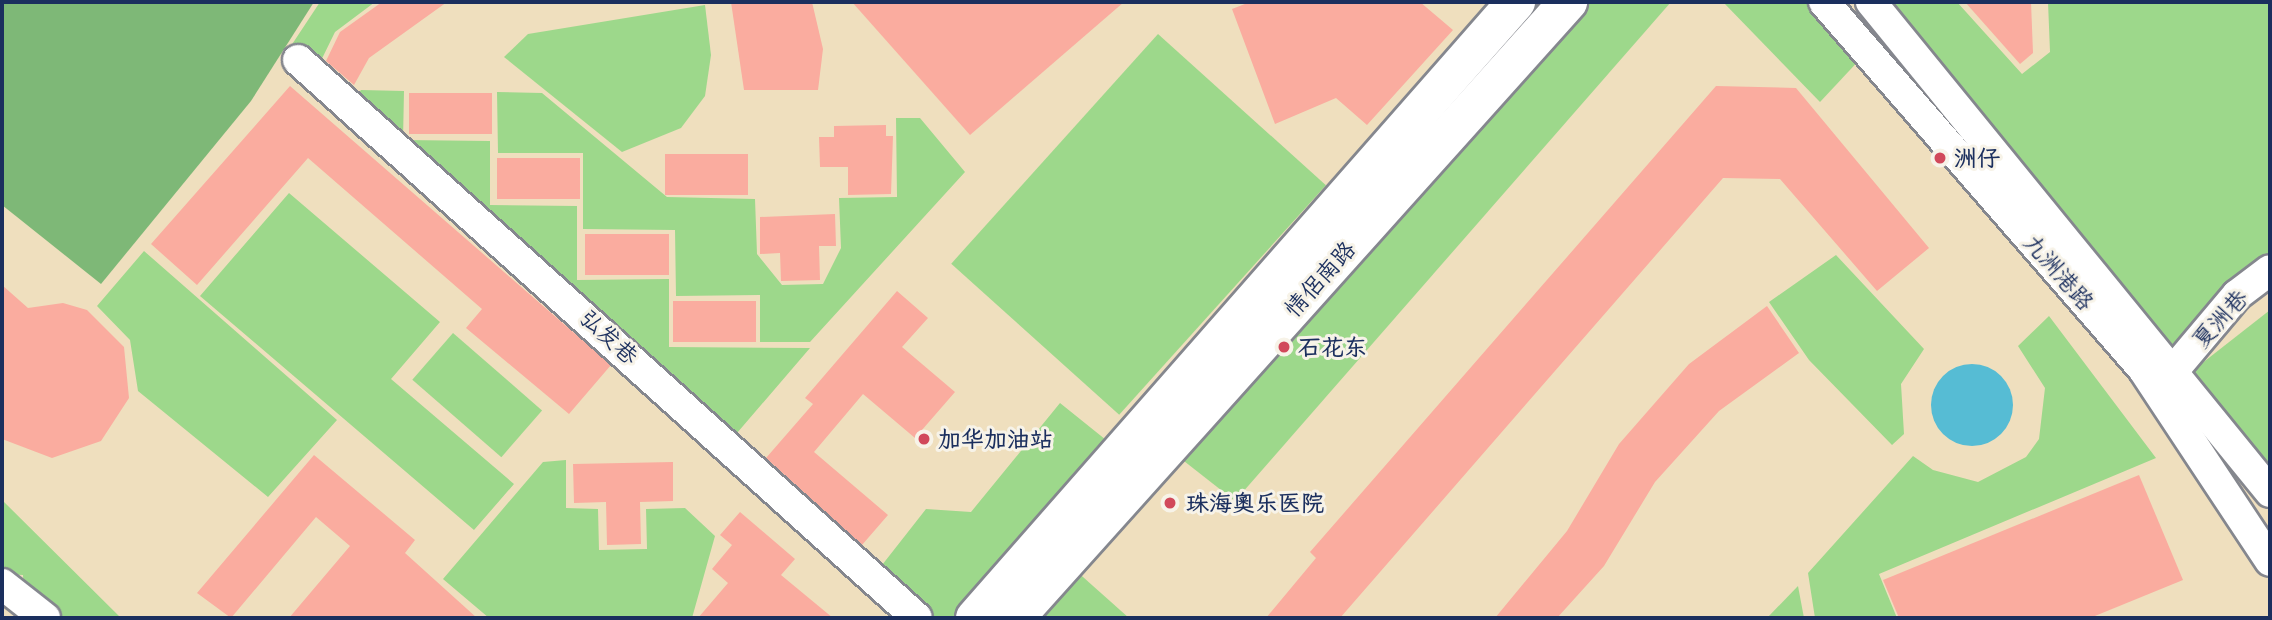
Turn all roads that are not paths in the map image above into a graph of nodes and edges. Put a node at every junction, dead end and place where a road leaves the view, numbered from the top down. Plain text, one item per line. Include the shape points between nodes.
1 (1516, 2) edge
2 (1568, 2) edge
3 (1824, 2) edge
4 (1871, 2) edge
5 (298, 60) dead end
6 (2270, 270) edge
7 (2173, 371) junction
8 (2270, 492) edge
9 (2270, 561) edge
10 (2, 584) edge
11 (45, 618) edge
12 (917, 618) edge
13 (975, 618) edge
14 (1015, 618) edge

1 - 13 highway, 情侣南路
2 - 14 highway, 情侣南路
3 - 9 street, 九洲港路 via 2143,369
4 - 7 street, 九洲港路
5 - 12 street, 弘发巷
6 - 7 street, 夏洲巷 via 2237,295
7 - 8 street, 九洲港路
10 - 11 street

